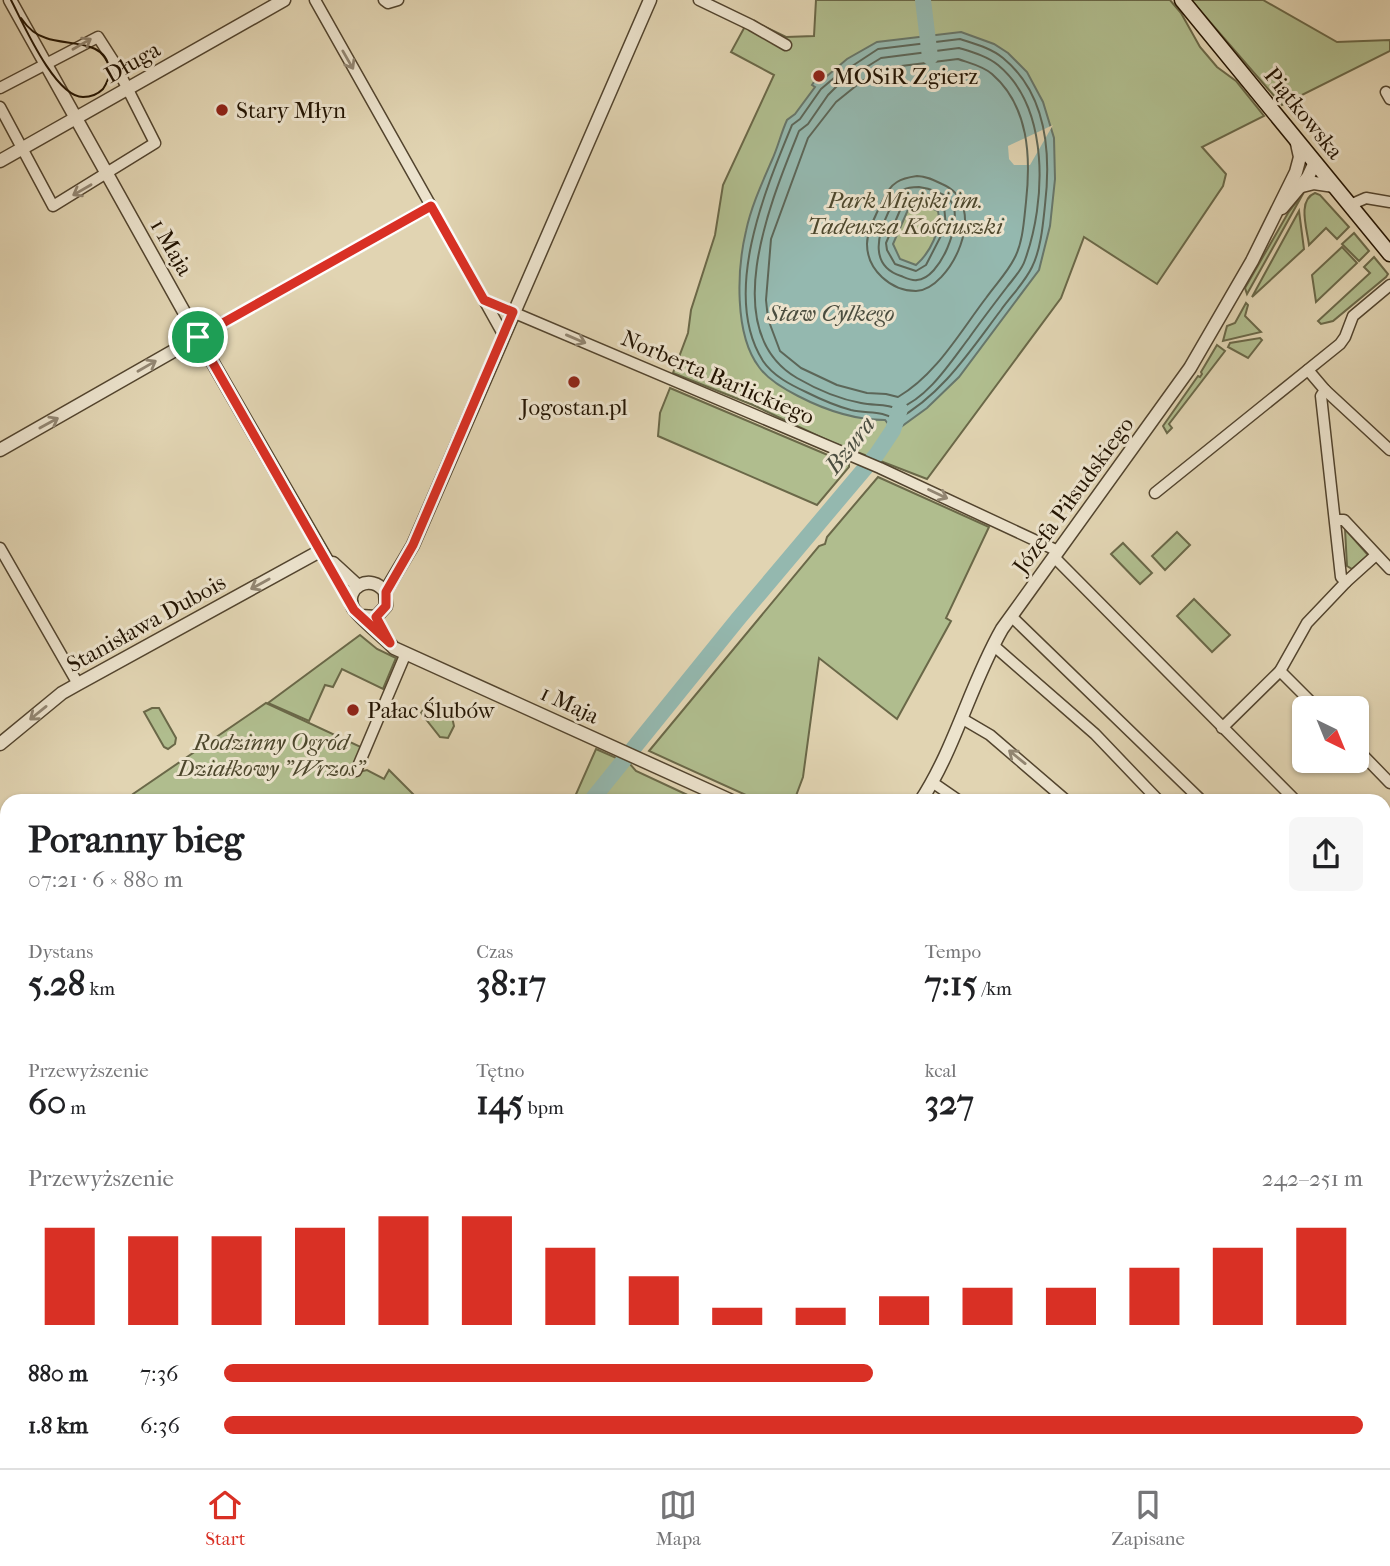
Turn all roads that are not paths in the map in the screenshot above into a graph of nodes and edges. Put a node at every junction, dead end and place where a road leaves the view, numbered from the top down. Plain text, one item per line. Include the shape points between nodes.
1 (10, 0) edge
2 (284, 0) edge
3 (315, 0) edge
4 (384, 0) edge
5 (398, 0) edge
6 (650, 0) edge
7 (699, 0) edge
8 (1182, 0) edge
9 (786, 45) dead end
10 (45, 64) junction
11 (0, 88) edge
12 (127, 90) junction
13 (0, 107) edge
14 (76, 118) junction
15 (1296, 139) junction
16 (22, 148) junction
17 (0, 161) edge
18 (1315, 162) junction
19 (1296, 172) junction
20 (107, 174) junction
21 (1302, 186) junction
22 (1335, 186) junction
23 (1390, 202) edge
24 (1350, 205) junction
25 (431, 206) junction
26 (1273, 219) junction
27 (1390, 254) edge
28 (1390, 285) edge
29 (484, 300) junction
30 (513, 312) junction
31 (503, 334) junction
32 (198, 337) junction
33 (1308, 370) junction
34 (1325, 390) junction
35 (0, 450) edge
36 (1390, 450) edge
37 (1155, 493) dead end
38 (1336, 520) junction
39 (0, 548) edge
40 (320, 551) junction
41 (1056, 554) junction
42 (1376, 555) junction
43 (1390, 569) edge
44 (1346, 582) junction
45 (358, 586) junction
46 (383, 589) junction
47 (351, 602) junction
48 (361, 616) junction
49 (1011, 616) junction
50 (376, 617) junction
51 (390, 643) junction
52 (993, 645) junction
53 (406, 653) junction
54 (1280, 671) junction
55 (78, 684) junction
56 (1305, 696) edge
57 (961, 718) junction
58 (1222, 728) junction
59 (0, 744) edge
60 (1369, 761) edge
61 (356, 771) dead end
62 (932, 782) junction
63 (1390, 783) edge
64 (716, 794) edge
65 (925, 794) edge
66 (949, 794) edge
67 (1059, 794) edge
68 (1152, 794) edge
69 (1195, 794) edge
70 (1289, 794) edge

1 - 10 street, 1 Maja
2 - 12 street, Długa
3 -> 25 street
4 - 5 street
6 - 30 street
7 - 9 street
8 - 15 main road, Piątkowska
10 - 11 street
10 -> 12 street via 98,37
10 - 14 street, 1 Maja
12 - 14 street, Długa
12 - 20 street via 155,143
13 - 16 street
14 - 16 street, Długa
14 - 20 street, 1 Maja
15 - 18 main road, Piątkowska
15 - 19 street via 1300,157
16 - 17 street, Długa
20 -> 16 street via 53,206
18 - 19 street
18 - 21 street, Józefa Piłsudskiego
18 - 22 main road, Piątkowska
19 - 26 street, Józefa Piłsudskiego
20 - 32 street, 1 Maja
21 - 22 street
21 - 26 street, Józefa Piłsudskiego
22 - 24 main road, Piątkowska
23 - 24 street via 1366,198
24 - 27 main road, Piątkowska
25 - 29 street
25 - 32 street
26 - 41 street, Józefa Piłsudskiego via 1191,368
28 - 33 street via 1356,312 1343,341
29 - 30 street, Norberta Barlickiego
29 - 31 street
30 - 31 street
30 -> 41 street, Norberta Barlickiego via 876,467
31 - 46 street via 405,561
35 -> 32 street
32 - 40 street, 1 Maja
33 - 34 street
33 - 37 street
34 - 36 street
34 - 38 street via 1321,396
38 - 42 street via 1344,520
38 - 44 street via 1341,577
39 - 55 street
40 - 45 street, 1 Maja
40 - 47 street, 1 Maja
40 -> 55 street, Stanisława Dubois
41 - 49 street, Józefa Piłsudskiego
41 - 58 street
42 - 43 street
42 - 44 street
44 - 54 street via 1307,623
45 - 46 street via 372,582
45 - 47 street
46 - 50 street via 386,606
47 - 48 street
48 - 50 street
48 - 51 street, 1 Maja
49 - 52 street, Józefa Piłsudskiego
49 - 69 street
50 - 51 street, 1 Maja
51 - 53 street, 1 Maja
52 - 57 street, Józefa Piłsudskiego
52 - 68 street via 1095,734
53 - 61 street
53 - 64 street, 1 Maja
54 - 56 street
54 - 58 street
55 -> 59 street, Stanisława Dubois
57 - 62 street, Józefa Piłsudskiego
67 -> 57 street via 990,735
58 - 70 street
60 - 63 street
62 - 65 street, Józefa Piłsudskiego
62 - 66 street

